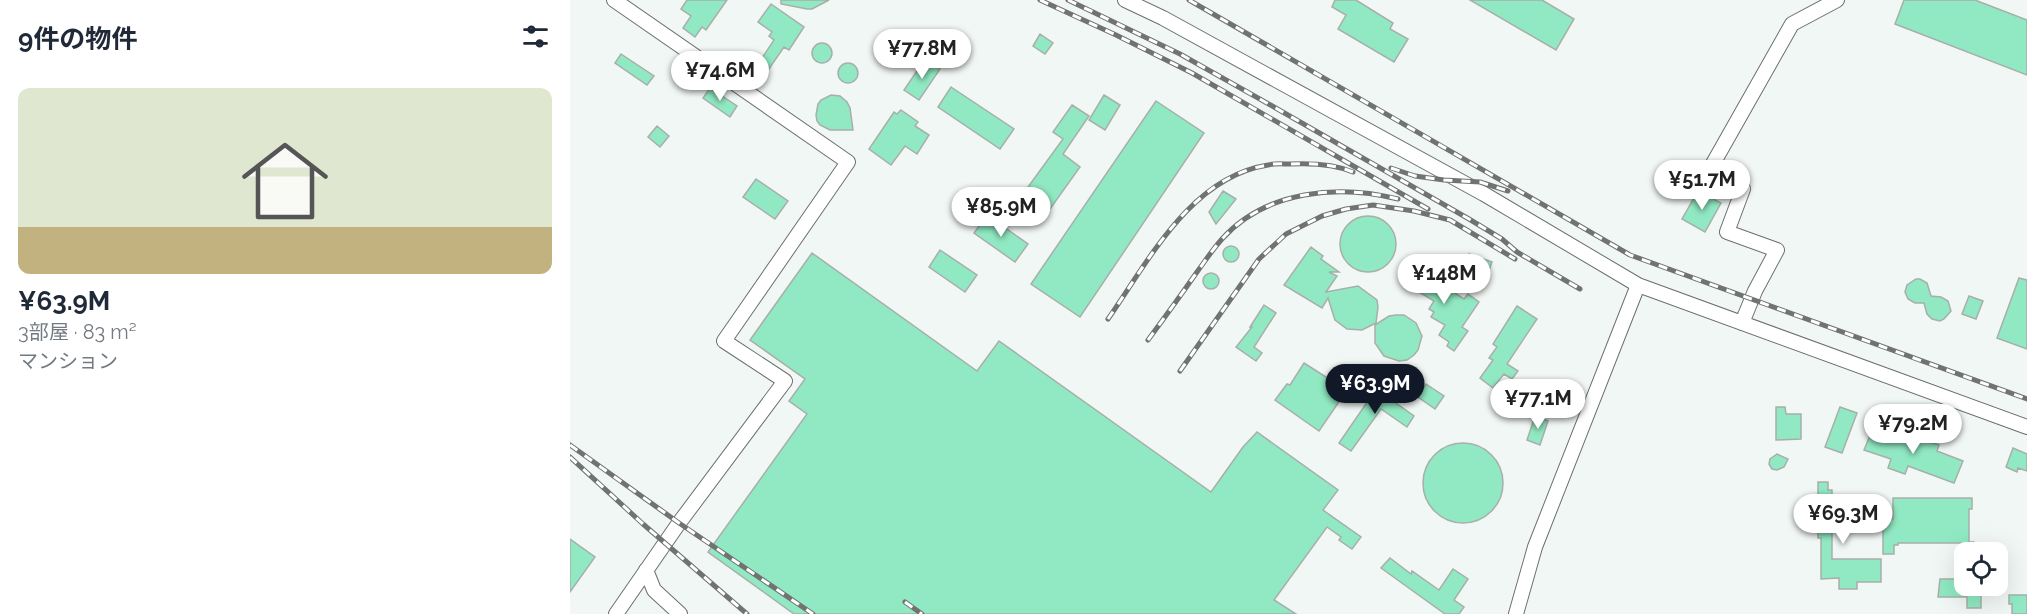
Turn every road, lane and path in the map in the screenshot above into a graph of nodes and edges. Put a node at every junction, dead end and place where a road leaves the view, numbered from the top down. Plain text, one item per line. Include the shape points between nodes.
1 (614, 0) edge
2 (1125, 0) edge
3 (1837, 0) edge
4 (1638, 285) junction
5 (1742, 323) junction
6 (2027, 428) edge
7 (646, 570) junction
8 (616, 614) edge
9 (680, 614) edge
10 (1516, 614) edge

1 - 7 lane via 848,162 724,341 784,381
2 - 4 lane via 1174,23 1476,190
3 - 5 lane via 1792,24 1710,169 1743,189 1727,232 1777,250
4 - 5 lane
4 - 10 lane via 1535,547
5 - 6 lane
7 - 8 lane
7 - 9 lane via 654,590

